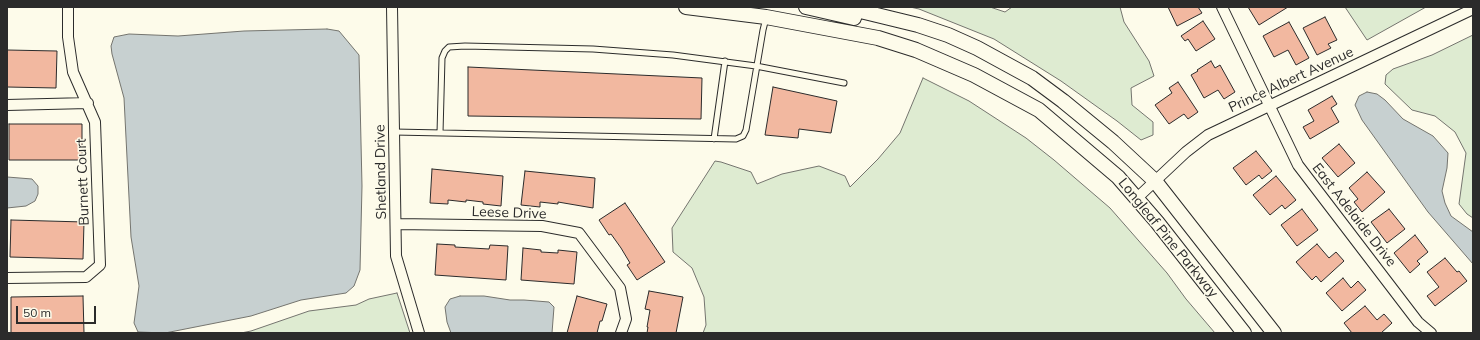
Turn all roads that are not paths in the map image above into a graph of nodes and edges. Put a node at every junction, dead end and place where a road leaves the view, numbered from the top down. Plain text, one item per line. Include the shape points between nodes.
1 (68, 7) edge
2 (392, 7) edge
3 (686, 7) edge
4 (806, 7) edge
5 (844, 7) edge
6 (1222, 7) edge
7 (1473, 9) edge
8 (770, 12) edge
9 (918, 25) junction
10 (725, 61) junction
11 (756, 66) junction
12 (844, 83) dead end
13 (88, 103) junction
14 (7, 105) edge
15 (1269, 106) junction
16 (394, 132) junction
17 (440, 133) junction
18 (714, 139) junction
19 (1155, 181) junction
20 (1137, 198) junction
21 (396, 224) junction
22 (7, 278) edge
23 (419, 333) edge
24 (621, 333) edge
25 (1244, 333) edge
26 (1274, 333) edge
27 (1431, 333) edge

1 - 13 street, Burnett Court via 68,36 73,72
2 - 16 street, Shetland Drive
3 - 8 main road, Longleaf Pine Parkway
4 - 9 main road via 911,32
5 - 9 main road, Longleaf Pine Parkway
6 - 15 street, East Adelaide Drive
7 - 15 street, Prince Albert Avenue
8 - 11 lane
8 - 20 main road, Longleaf Pine Parkway via 878,38 916,50 974,75 1039,110 1118,177
9 - 19 main road, Longleaf Pine Parkway via 977,48 1032,78 1114,142
10 - 11 lane
10 - 17 lane via 593,49 449,47 444,51 442,58
10 - 18 lane
11 - 12 lane
11 - 18 lane via 746,130 736,139
13 - 14 street
13 - 22 street, Burnett Court via 95,122 100,265 86,277
15 - 19 street, Prince Albert Avenue via 1208,135
15 - 27 street, East Adelaide Drive via 1298,165 1418,322
16 - 17 lane
16 - 21 street, Shetland Drive
17 - 18 lane
19 - 20 street, Prince Albert Avenue
19 - 26 main road, Longleaf Pine Parkway
20 - 25 main road, Longleaf Pine Parkway
21 - 23 street, Shetland Drive via 396,256
21 - 24 street, Leese Drive via 542,226 579,233 620,288 626,318

